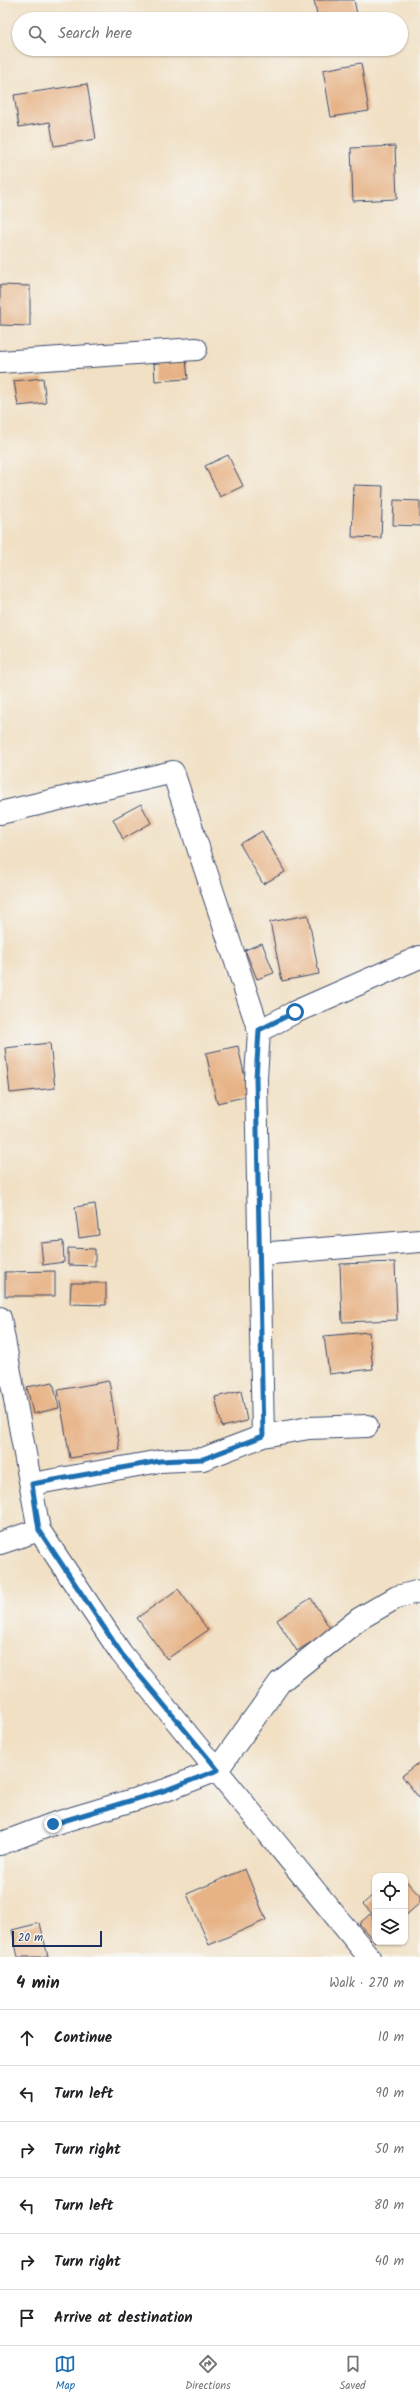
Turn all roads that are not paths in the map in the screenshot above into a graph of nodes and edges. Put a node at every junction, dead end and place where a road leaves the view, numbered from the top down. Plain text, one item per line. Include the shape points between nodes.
1 (196, 349) dead end
2 (0, 362) edge
3 (0, 813) edge
4 (420, 956) edge
5 (259, 1030) junction
6 (420, 1241) edge
7 (259, 1254) junction
8 (0, 1318) edge
9 (367, 1426) dead end
10 (263, 1436) junction
11 (32, 1484) junction
12 (39, 1530) junction
13 (0, 1543) edge
14 (420, 1591) edge
15 (218, 1770) junction
16 (0, 1844) edge
17 (369, 1957) edge

1 - 2 street
3 - 5 street via 173,772
4 - 5 street
5 - 7 street via 256,1078
6 - 7 street
7 - 10 street
8 - 11 street
9 - 10 street via 309,1428
10 - 11 street via 203,1459 160,1461
11 - 12 street
12 - 13 street
12 - 15 street via 121,1653
14 - 15 street via 398,1598 359,1619 280,1682
15 - 16 street via 166,1790 53,1824
15 - 17 street

